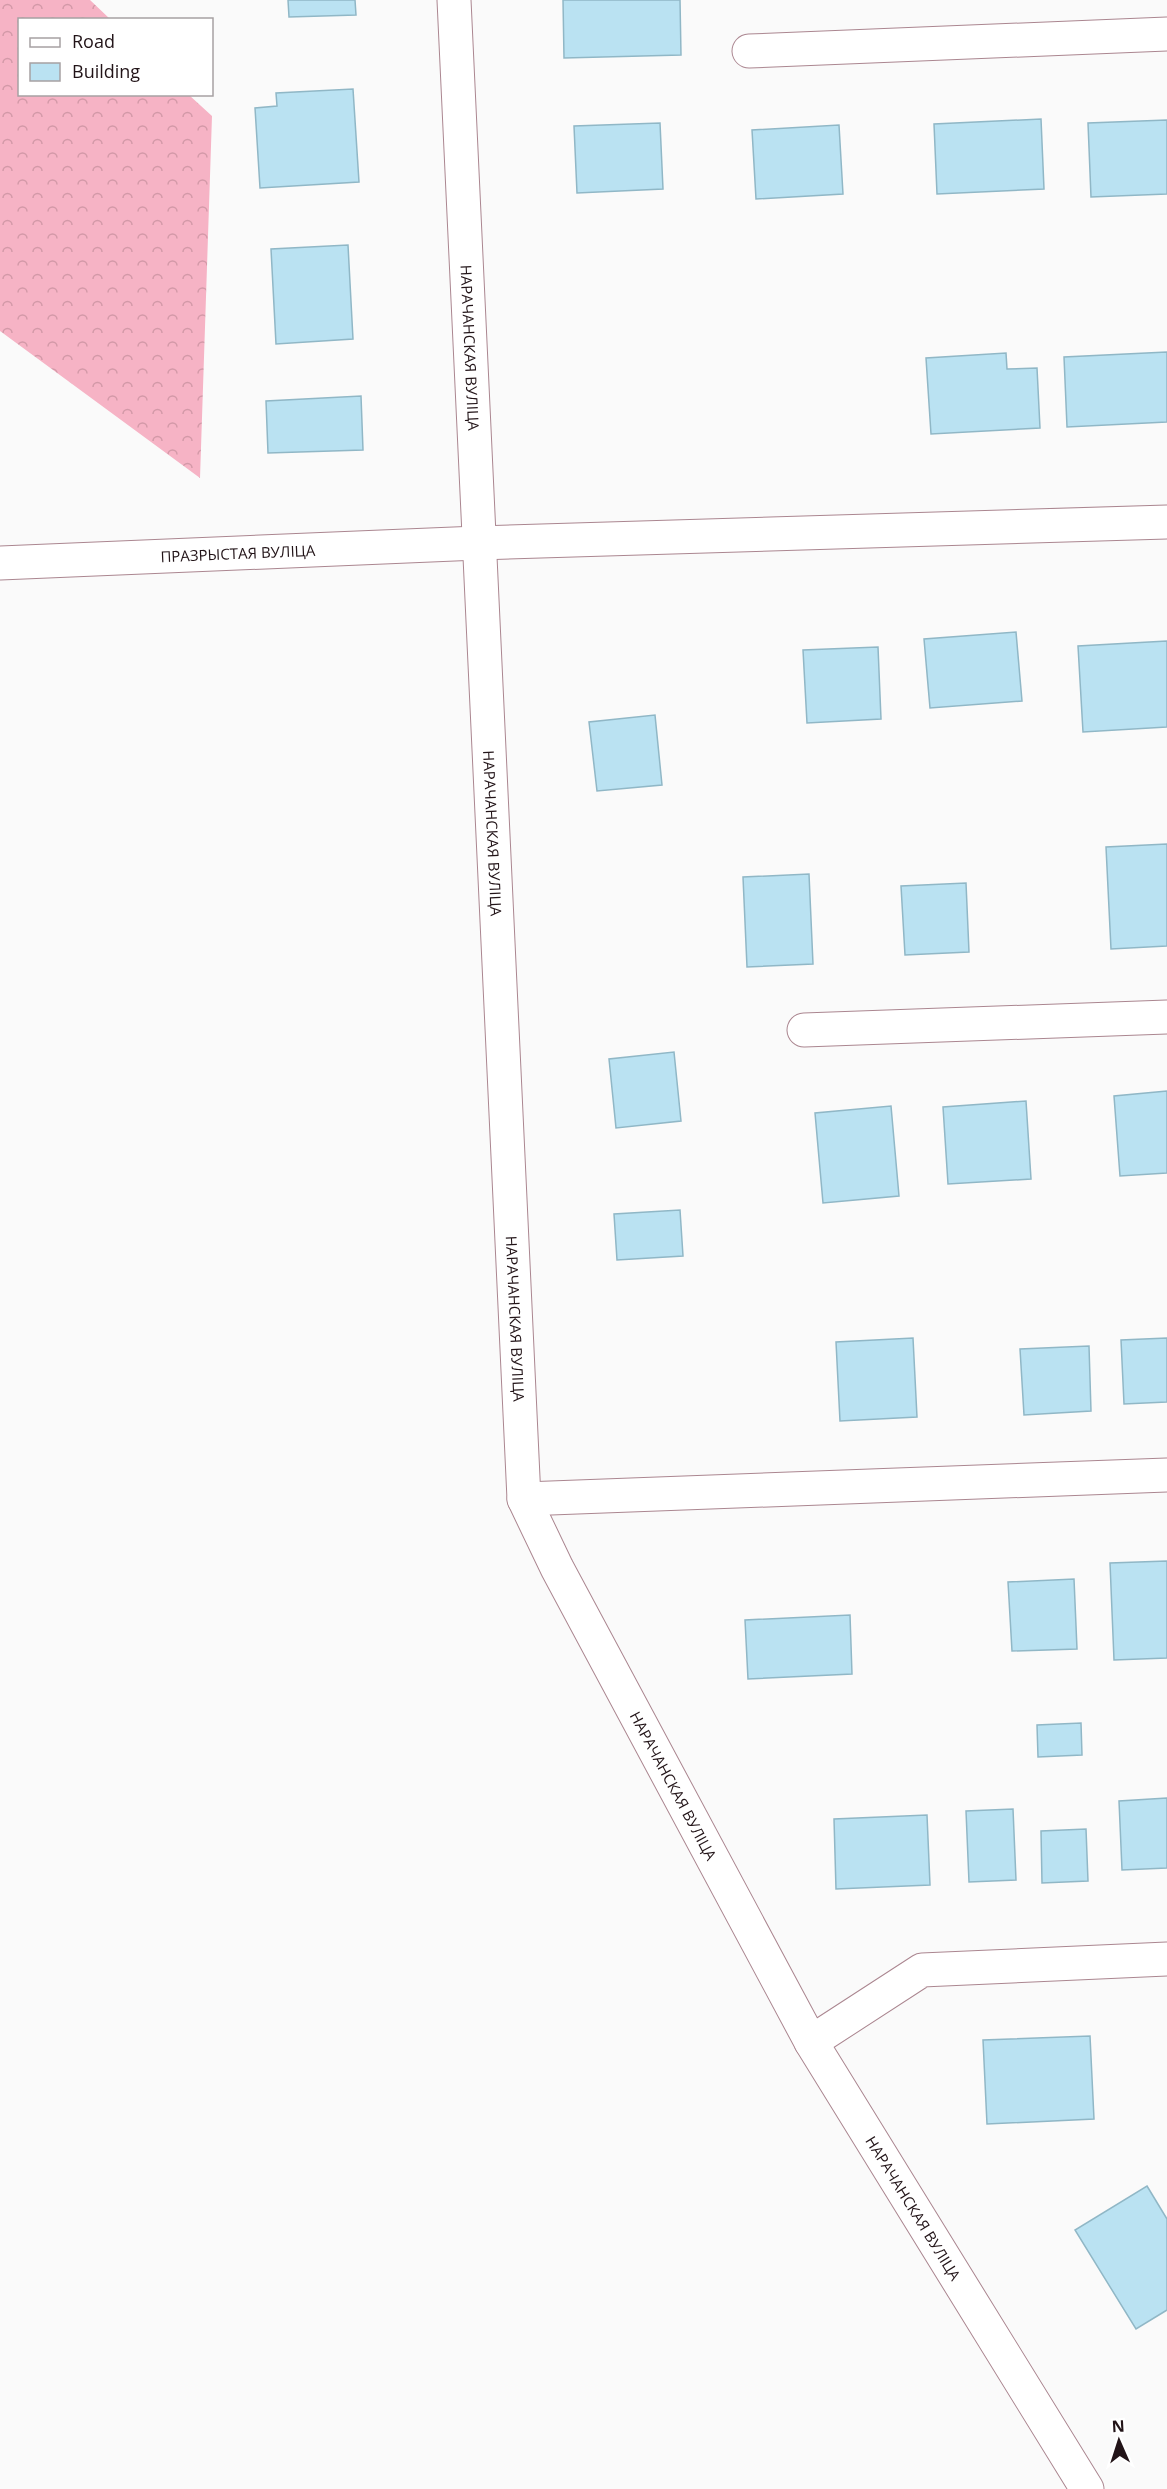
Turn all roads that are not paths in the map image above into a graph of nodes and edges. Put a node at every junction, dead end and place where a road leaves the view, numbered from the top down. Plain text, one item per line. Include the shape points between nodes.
1 (454, 0) edge
2 (1167, 34) edge
3 (749, 51) dead end
4 (1167, 522) edge
5 (478, 543) junction
6 (0, 563) edge
7 (1167, 1017) edge
8 (804, 1030) dead end
9 (1167, 1475) edge
10 (524, 1499) junction
11 (1167, 1959) edge
12 (811, 2042) junction
13 (1087, 2489) edge

1 - 5 street, НАРАЧАНСКАЯ ВУЛІЦА
2 - 3 street
4 - 5 street, ПРАЗРЫСТАЯ ВУЛІЦА
5 - 6 street, ПРАЗРЫСТАЯ ВУЛІЦА
5 - 10 street, НАРАЧАНСКАЯ ВУЛІЦА
7 - 8 street
9 - 10 street
10 - 12 street, НАРАЧАНСКАЯ ВУЛІЦА via 557,1568
11 - 12 street via 922,1970
12 - 13 street, НАРАЧАНСКАЯ ВУЛІЦА

